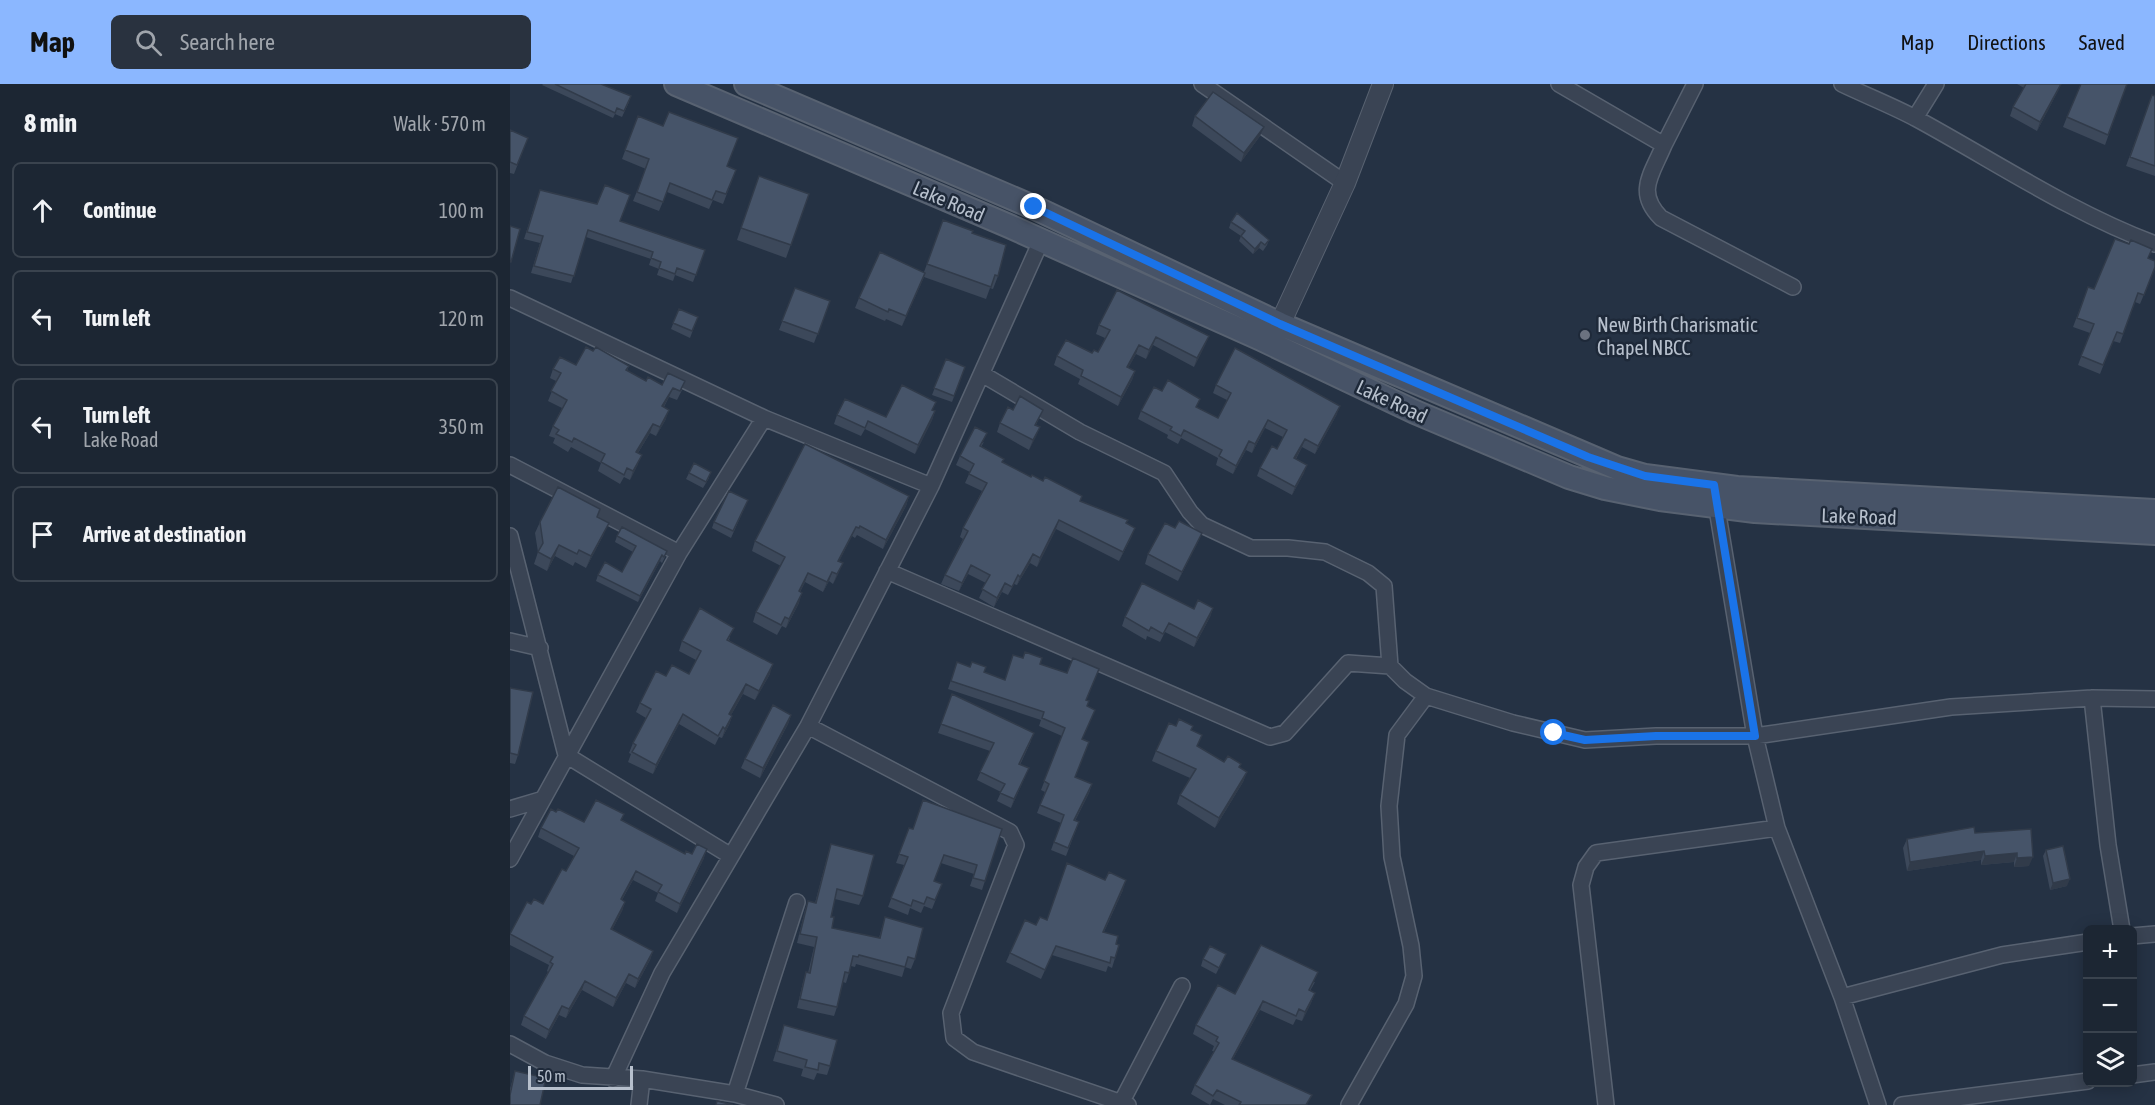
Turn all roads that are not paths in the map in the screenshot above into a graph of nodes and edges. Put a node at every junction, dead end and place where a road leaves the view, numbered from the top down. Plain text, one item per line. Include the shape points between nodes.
1 (676, 84) edge
2 (746, 84) edge
3 (1202, 84) edge
4 (1383, 84) edge
5 (1559, 84) edge
6 (1695, 84) edge
7 (1842, 84) edge
8 (1936, 84) edge
9 (1915, 118) junction
10 (1664, 145) junction
11 (1345, 183) junction
12 (1041, 241) junction
13 (2155, 244) edge
14 (1793, 287) dead end
15 (510, 298) edge
16 (1280, 324) junction
17 (982, 374) junction
18 (764, 418) junction
19 (510, 465) edge
20 (931, 486) junction
21 (1715, 496) junction
22 (2155, 511) edge
23 (2155, 533) edge
24 (510, 536) edge
25 (679, 553) junction
26 (887, 571) junction
27 (510, 640) edge
28 (540, 648) junction
29 (1390, 666) junction
30 (1426, 696) junction
31 (2092, 698) junction
32 (2155, 699) edge
33 (808, 726) junction
34 (1755, 736) junction
35 (566, 755) junction
36 (540, 800) junction
37 (510, 808) edge
38 (1777, 828) junction
39 (731, 856) junction
40 (510, 859) edge
41 (797, 902) dead end
42 (2121, 925) edge
43 (2155, 934) edge
44 (2137, 936) edge
45 (2083, 943) edge
46 (1182, 986) dead end
47 (1842, 997) junction
48 (510, 1044) edge
49 (2155, 1072) edge
50 (2137, 1074) edge
51 (613, 1079) junction
52 (642, 1079) junction
53 (2083, 1082) edge
54 (735, 1094) junction
55 (1124, 1104) edge
56 (639, 1105) edge
57 (776, 1105) edge
58 (1349, 1105) edge
59 (1606, 1105) edge
60 (1878, 1105) edge
61 (1902, 1105) edge

1 - 12 main road, Lake Road
2 - 16 main road, Lake Road via 1034,207
3 - 11 street
4 - 11 street
5 - 10 street
6 - 10 street
7 - 9 street
8 - 9 street
9 - 13 street via 2013,176
10 - 14 street via 1646,194 1649,207 1661,218
11 - 16 street
12 - 17 street
12 - 21 main road, Lake Road via 1415,412 1569,477 1660,500
15 - 18 street
16 - 21 main road, Lake Road via 1617,468
17 - 20 street
17 - 29 street via 1080,432 1164,474 1202,525 1251,548 1325,552 1368,573 1384,586
18 - 20 street
18 - 25 street
19 - 25 street
20 - 26 street
21 - 22 main road, Lake Road
21 - 23 main road, Lake Road via 1778,513
21 - 34 street
24 - 28 street
25 - 35 street
26 - 29 street via 1270,737 1285,733 1348,663
26 - 33 street
27 - 28 street
28 - 35 street
29 - 30 street
30 - 34 street via 1585,740
30 - 58 street via 1397,735 1389,806 1392,857 1414,976 1406,1004
31 - 32 street
31 - 34 street via 1951,707
31 - 42 street
33 - 39 street
33 - 55 street via 1010,832 1016,845 951,1013 954,1038 973,1052
34 - 38 street
35 - 36 street
35 - 39 street
36 - 37 street
36 - 40 street
38 - 47 street
38 - 59 street via 1596,853 1586,867 1581,885
39 - 51 street via 662,973
41 - 54 street
43 - 44 street
45 - 47 street via 2002,955
46 - 55 street
47 - 60 street
48 - 51 street via 545,1063 582,1075
49 - 50 street
51 - 52 street
52 - 54 street
52 - 56 street
53 - 61 street
54 - 57 street

